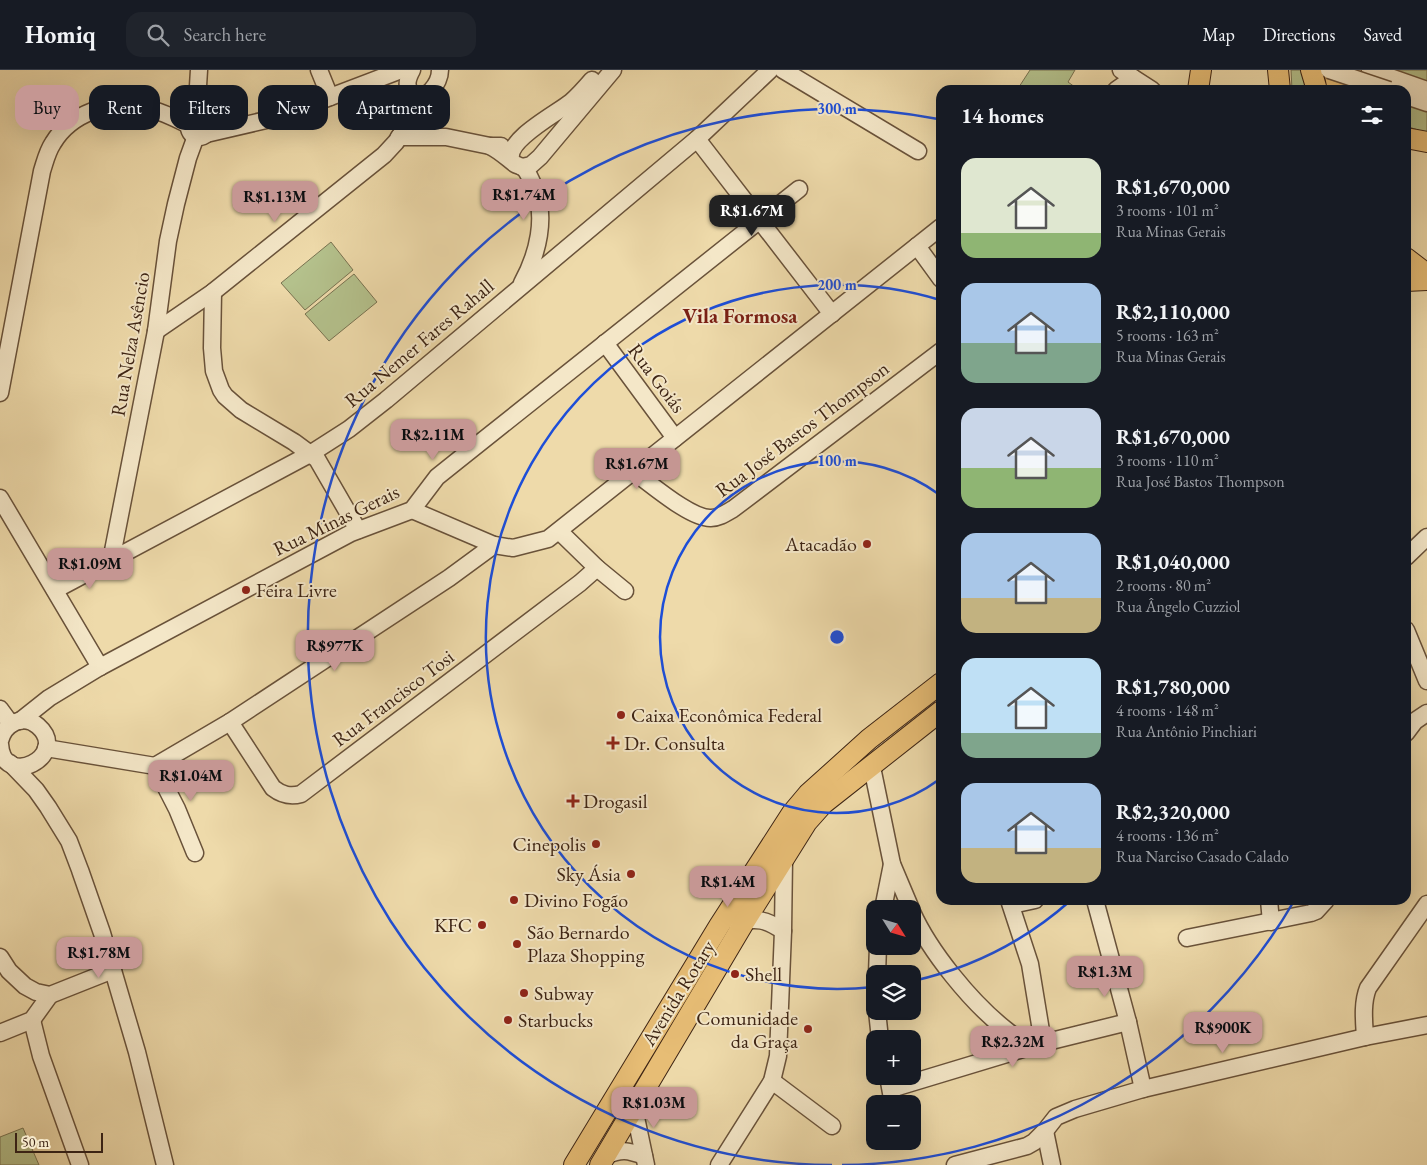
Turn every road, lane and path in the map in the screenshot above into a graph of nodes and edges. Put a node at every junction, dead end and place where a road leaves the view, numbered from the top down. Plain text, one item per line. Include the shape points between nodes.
1 (199, 70) edge
2 (319, 70) edge
3 (401, 70) edge
4 (412, 70) edge
5 (600, 70) edge
6 (613, 70) edge
7 (770, 70) edge
8 (783, 70) edge
9 (1201, 70) edge
10 (1278, 70) edge
11 (1311, 70) edge
12 (1329, 70) edge
13 (1334, 70) edge
14 (1370, 70) edge
15 (440, 71) edge
16 (1127, 74) edge
17 (380, 78) junction
18 (199, 85) edge
19 (401, 85) edge
20 (411, 85) edge
21 (434, 85) edge
22 (1119, 85) edge
23 (1144, 85) edge
24 (1199, 85) edge
25 (1280, 85) edge
26 (1316, 85) edge
27 (1337, 85) edge
28 (1374, 85) edge
29 (1400, 85) edge
30 (1411, 90) edge
31 (1411, 96) edge
32 (330, 97) junction
33 (1426, 98) edge
34 (170, 116) edge
35 (248, 124) edge
36 (198, 130) edge
37 (402, 131) joint
38 (697, 140) junction
39 (918, 151) dead end
40 (516, 157) junction
41 (799, 189) dead end
42 (759, 221) junction
43 (540, 227) junction
44 (936, 231) edge
45 (917, 246) junction
46 (564, 249) junction
47 (1411, 262) edge
48 (936, 272) edge
49 (1427, 274) edge
50 (1427, 280) edge
51 (1411, 282) edge
52 (519, 288) junction
53 (213, 292) junction
54 (832, 314) junction
55 (156, 331) junction
56 (605, 343) junction
57 (936, 354) edge
58 (2, 368) edge
59 (0, 392) edge
60 (675, 438) junction
61 (310, 454) junction
62 (634, 472) junction
63 (0, 498) edge
64 (412, 510) junction
65 (358, 530) junction
66 (559, 531) junction
67 (1427, 537) edge
68 (494, 546) junction
69 (1411, 552) edge
70 (111, 561) junction
71 (597, 568) junction
72 (55, 590) junction
73 (625, 591) dead end
74 (1411, 642) edge
75 (100, 667) junction
76 (1427, 681) edge
77 (936, 687) edge
78 (49, 698) junction
79 (1427, 713) edge
80 (936, 714) edge
81 (6, 720) edge
82 (230, 722) junction
83 (1411, 727) edge
84 (42, 730) junction
85 (3, 752) edge
86 (42, 754) junction
87 (155, 766) junction
88 (872, 767) junction
89 (36, 790) junction
90 (195, 853) dead end
91 (784, 858) junction
92 (892, 864) junction
93 (885, 900) edge
94 (908, 900) edge
95 (1427, 904) edge
96 (1011, 905) edge
97 (1096, 905) edge
98 (1269, 905) edge
99 (1321, 905) edge
100 (744, 921) junction
101 (1271, 922) junction
102 (719, 926) junction
103 (921, 927) edge
104 (783, 931) junction
105 (1187, 938) dead end
106 (0, 957) edge
107 (113, 970) junction
108 (50, 995) junction
109 (32, 1020) junction
110 (1128, 1022) junction
111 (1427, 1025) edge
112 (0, 1034) edge
113 (1365, 1037) junction
114 (1037, 1045) junction
115 (772, 1082) junction
116 (1143, 1089) junction
117 (891, 1090) edge
118 (634, 1108) junction
119 (832, 1126) dead end
120 (1045, 1131) junction
121 (602, 1160) edge
122 (645, 1161) edge
123 (976, 1162) edge
124 (80, 1165) edge
125 (165, 1165) edge
126 (574, 1165) edge
127 (719, 1165) edge
128 (955, 1165) edge
129 (1052, 1165) edge

1 - 18 street, Rua Nelza Asêncio
2 - 32 street
3 - 17 street
4 - 20 street via 408,80
5 - 40 street via 571,102 528,133
6 - 40 street via 540,157 531,165
7 - 38 street, Rua Nemer Fares Rahall
8 - 39 street
9 - 24 main road
10 - 25 main road
11 - 26 main road
12 - 28 street, bridge
13 - 27 main road
14 - 29 street
15 - 21 street
16 - 22 street
16 - 23 street
17 - 19 street
17 - 32 street
30 - 33 street
31 - 33 street
32 - 35 street via 275,118
34 - 58 street via 120,104 101,107 73,121 58,135 42,172
36 - 55 street, Rua Nelza Asêncio via 168,241
37 - 40 street via 490,146
37 - 53 street via 374,164
38 - 42 street
38 - 46 street, Rua Nemer Fares Rahall
40 - 43 street via 536,192
41 - 42 street, Rua Minas Gerais
42 - 54 street
42 - 56 street, Rua Minas Gerais
43 - 46 street via 551,246
43 - 52 street via 535,252
44 - 45 street
45 - 48 street
45 - 54 street
46 - 52 street, Rua Nemer Fares Rahall
47 - 49 main road
50 - 51 main road
52 - 61 street, Rua Nemer Fares Rahall via 366,417
53 - 55 street
53 - 61 street via 212,348 214,372 221,390 240,410
54 - 60 street
55 - 70 street, Rua Nelza Asêncio
56 - 60 street, Rua Goiás
56 - 64 street, Rua Minas Gerais via 437,477
57 - 62 street, Rua José Bastos Thompson via 722,515 704,518 690,512
58 - 59 street
60 - 62 street
61 - 65 street via 321,464
61 - 70 street, Rua Nemer Fares Rahall
62 - 66 street
63 - 72 street
64 - 65 street, Rua Minas Gerais
64 - 68 street
65 - 75 street, Rua Minas Gerais
66 - 68 street via 531,545 513,548
66 - 71 street
67 - 69 street
68 - 82 street
70 - 72 street, Rua Nemer Fares Rahall
71 - 73 street
71 - 82 street, Rua Francisco Tosi via 301,794 286,795 273,788
72 - 75 street
74 - 76 street
75 - 78 street, Rua Minas Gerais
77 - 102 main road, Avenida Rotary via 889,722 808,794 785,823
78 - 81 street, Rua Minas Gerais
78 - 84 street via 43,713
79 - 83 street
80 - 88 main road, Avenida Rotary
81 - 84 street via 34,723
81 - 85 street
82 - 87 street
84 - 86 street via 46,738
85 - 86 street via 21,767
85 - 89 street
86 - 87 street
86 - 89 street via 35,776
87 - 90 street
88 - 91 main road, Avenida Rotary via 823,804
88 - 92 street
89 - 107 street via 68,841
91 - 100 main road, Avenida Rotary
91 - 104 street
92 - 93 street
92 - 94 street
95 - 113 street via 1368,988
96 - 114 street via 1030,964
97 - 110 street
98 - 101 street
99 - 101 street via 1311,913
100 - 102 street
100 - 104 street via 768,922
100 - 118 main road, Avenida Rotary
101 - 105 street
102 - 126 main road, Avenida Rotary
103 - 114 street via 970,996 1006,1030
104 - 115 street via 778,1056
106 - 108 street via 25,986
107 - 108 street
107 - 125 street
108 - 109 street
109 - 112 street
109 - 124 street via 41,1056
110 - 114 street
110 - 116 street
111 - 113 street
113 - 116 street
114 - 117 street via 914,1080
115 - 119 street
115 - 127 street
116 - 120 street via 1065,1112 1056,1117
118 - 121 main road, Avenida Rotary
118 - 122 street
120 - 123 street via 1027,1146
120 - 129 street
121 - 122 street via 618,1150 629,1150
123 - 128 street

